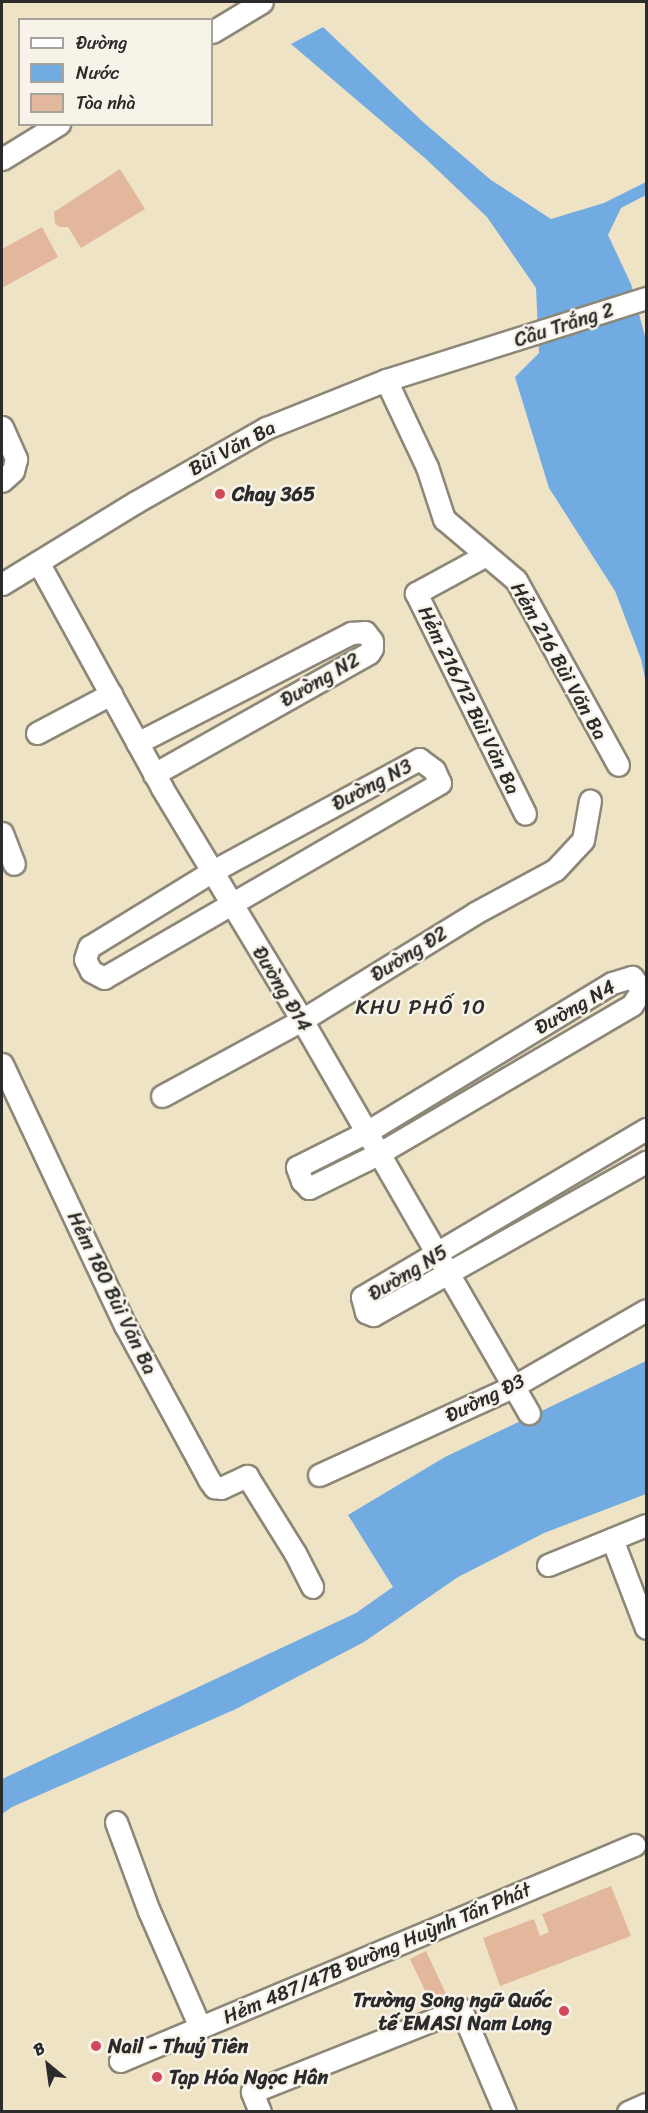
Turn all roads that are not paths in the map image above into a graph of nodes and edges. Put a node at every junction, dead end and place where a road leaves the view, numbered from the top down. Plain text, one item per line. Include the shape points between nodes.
1 (262, 2) edge
2 (213, 31) edge
3 (57, 126) edge
4 (2, 159) edge
5 (646, 298) edge
6 (481, 352) joint
7 (386, 380) junction
8 (2, 427) edge
9 (2, 481) edge
10 (486, 555) junction
11 (38, 562) junction
12 (2, 584) edge
13 (111, 694) junction
14 (37, 733) dead end
15 (137, 743) junction
16 (618, 765) dead end
17 (154, 774) junction
18 (590, 801) dead end
19 (525, 814) dead end
20 (2, 833) edge
21 (14, 864) dead end
22 (211, 872) junction
23 (232, 906) junction
24 (302, 1020) junction
25 (2, 1064) edge
26 (162, 1096) dead end
27 (646, 1129) edge
28 (365, 1133) junction
29 (378, 1154) junction
30 (646, 1162) edge
31 (437, 1255) junction
32 (448, 1275) junction
33 (646, 1310) edge
34 (514, 1386) junction
35 (530, 1413) dead end
36 (319, 1475) dead end
37 (646, 1525) edge
38 (612, 1539) junction
39 (548, 1565) dead end
40 (312, 1587) dead end
41 (646, 1628) edge
42 (116, 1822) dead end
43 (634, 1845) dead end
44 (200, 2027) junction
45 (120, 2061) dead end
46 (646, 2104) edge
47 (260, 2112) edge
48 (505, 2112) edge
49 (628, 2112) edge

1 - 2 street
3 - 4 street
5 - 6 street, Cầu Trắng 2
6 - 7 street, Bùi Văn Ba
7 - 10 street, Hẻm 216 Bùi Văn Ba via 427,468 444,519
7 - 11 street, Bùi Văn Ba via 266,428
8 - 9 street via 15,452 16,463
10 - 16 street, Hẻm 216 Bùi Văn Ba via 516,580
10 - 19 street, Hẻm 216/12 Bùi Văn Ba via 416,593
11 - 12 street, Bùi Văn Ba
11 - 13 street, Đường Đ14
13 - 14 street
13 - 15 street, Đường Đ14
15 - 17 street, Đường Đ14
15 - 17 street, Đường N2 via 351,633 365,632 372,641 369,653
17 - 22 street, Đường Đ14
18 - 24 street, Đường Đ2 via 583,840 555,870 475,913
20 - 21 street
22 - 23 street, Đường Đ14
22 - 23 street via 89,947 85,959 92,971 104,978
22 - 23 street, Đường N3 via 419,759 434,770 440,783
23 - 24 street, Đường Đ14
24 - 26 street, Đường Đ2
24 - 28 street, Đường Đ14
25 - 40 street, Hẻm 180 Bùi Văn Ba via 125,1325 213,1487 221,1488 246,1475 296,1553
27 - 31 street, Đường N5
28 - 29 street, Đường Đ14
28 - 29 street, Đường N4 via 297,1167 302,1181 309,1188
28 - 29 street, Đường N4 via 612,983 632,977 642,990 632,1005
29 - 31 street, Đường Đ14
30 - 32 street, Đường N5
31 - 32 street, Đường Đ14
31 - 32 street, Đường N5 via 362,1297 366,1312 373,1315
32 - 34 street, Đường Đ14
33 - 34 street, Đường Đ3
34 - 35 street, Đường Đ14
34 - 36 street, Đường Đ3
37 - 38 street
38 - 39 street
38 - 41 street
42 - 44 street
43 - 44 street, Hẻm 487/47B Đường Huỳnh Tấn Phát
44 - 45 street, Hẻm 487/47B Đường Huỳnh Tấn Phát
46 - 49 street
47 - 48 street via 252,2092 461,2010

